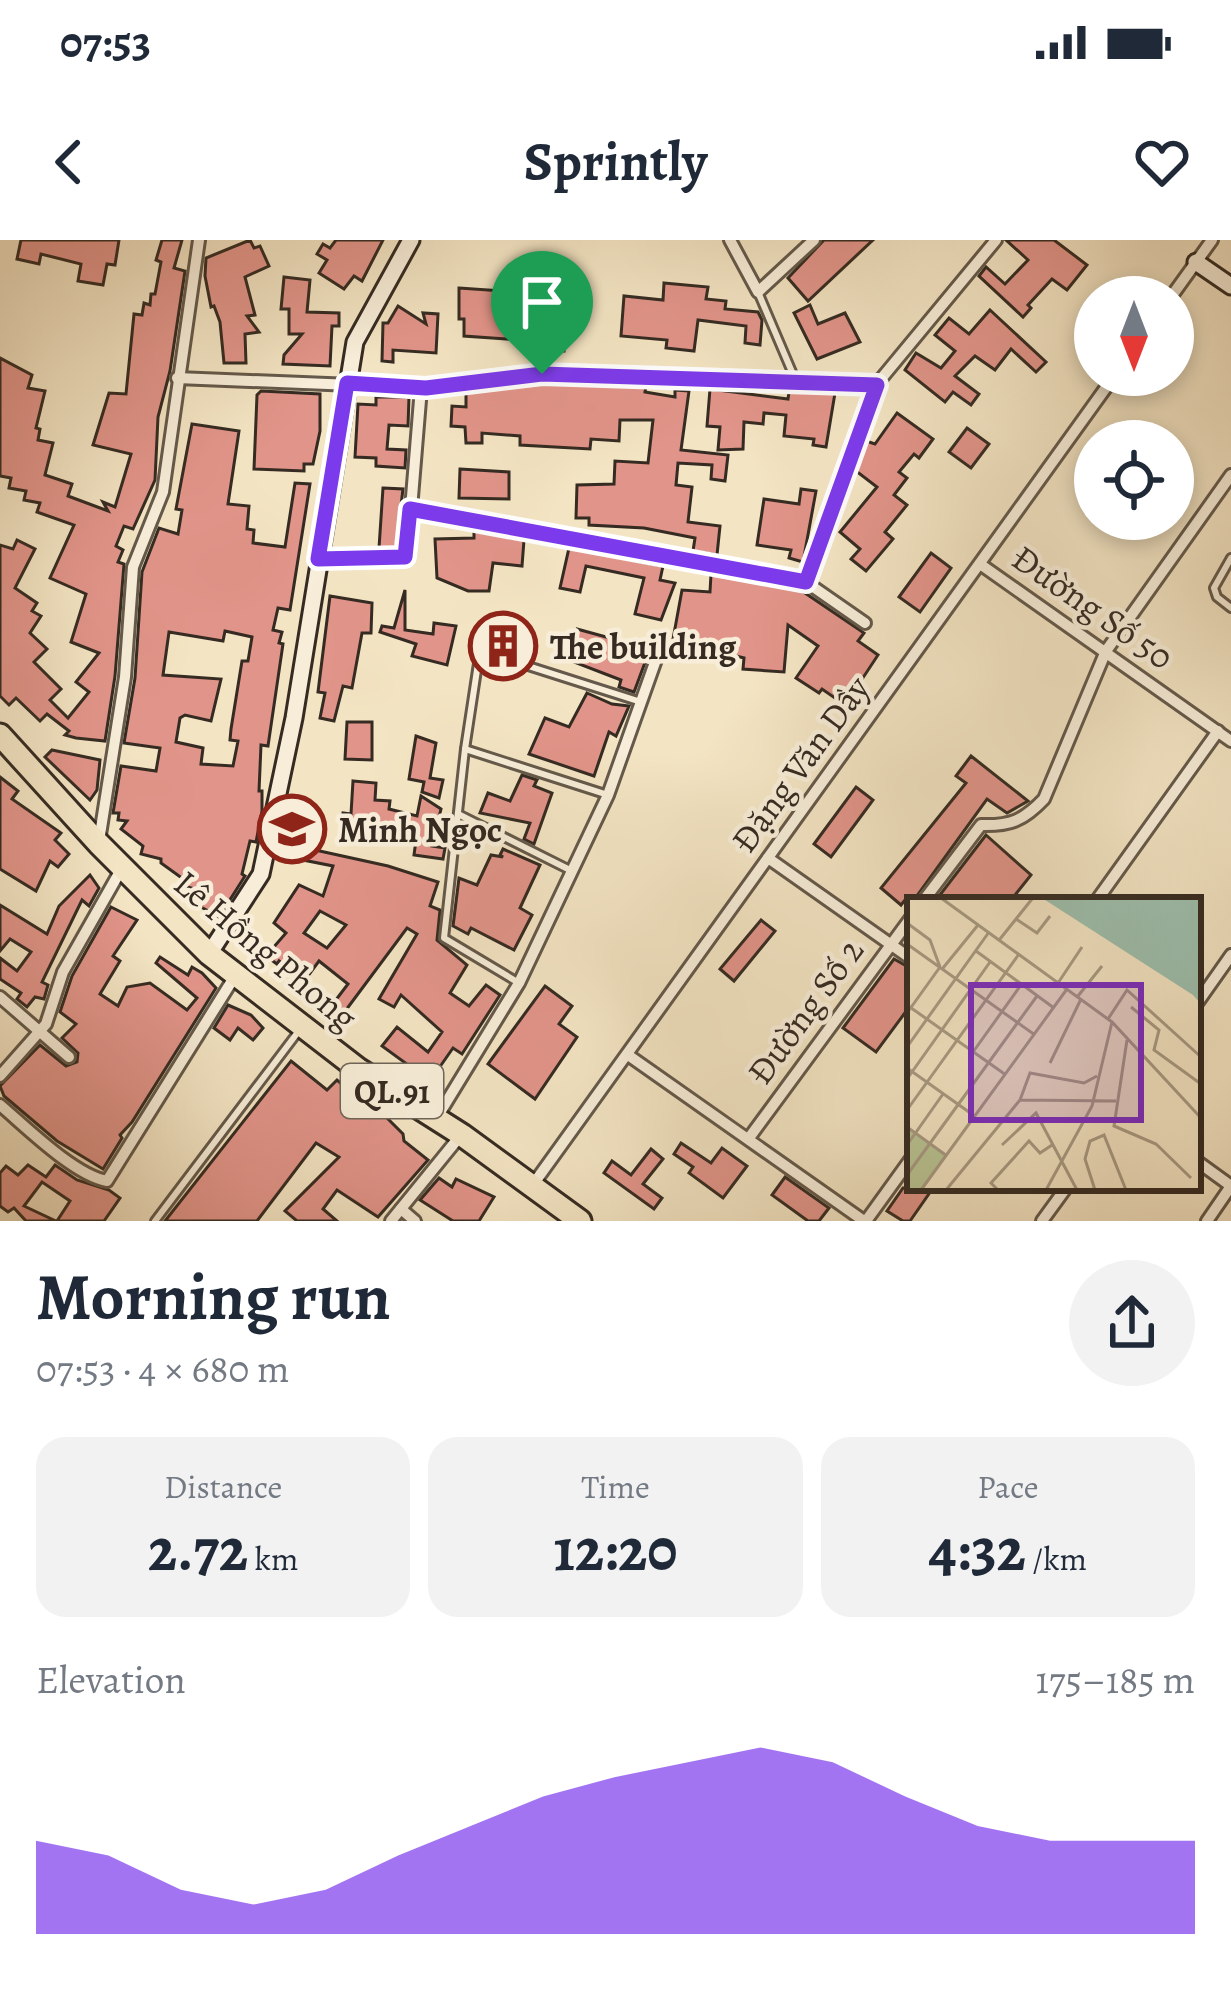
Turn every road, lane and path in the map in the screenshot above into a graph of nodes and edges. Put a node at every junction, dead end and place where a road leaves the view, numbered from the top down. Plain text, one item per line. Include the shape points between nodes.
1 (200, 240) edge
2 (411, 240) edge
3 (730, 240) edge
4 (814, 240) edge
5 (996, 240) edge
6 (1212, 240) edge
7 (1196, 262) junction
8 (1186, 276) edge
9 (1231, 286) edge
10 (758, 292) junction
11 (177, 378) junction
12 (797, 382) junction
13 (347, 383) junction
14 (877, 385) junction
15 (421, 388) junction
16 (1100, 396) edge
17 (1231, 475) edge
18 (410, 509) junction
19 (1231, 558) edge
20 (318, 559) junction
21 (980, 564) junction
22 (806, 582) junction
23 (1231, 608) edge
24 (484, 623) dead end
25 (865, 623) dead end
26 (1106, 651) junction
27 (658, 654) dead end
28 (525, 665) dead end
29 (641, 701) junction
30 (1218, 731) junction
31 (0, 735) edge
32 (1231, 741) edge
33 (465, 748) junction
34 (608, 795) junction
35 (458, 814) junction
36 (99, 844) junction
37 (768, 858) junction
38 (122, 868) junction
39 (572, 871) junction
40 (927, 897) edge
41 (1099, 897) edge
42 (907, 923) edge
43 (891, 944) junction
44 (208, 954) junction
45 (1231, 955) edge
46 (907, 956) edge
47 (235, 976) junction
48 (519, 982) junction
49 (0, 997) edge
50 (1201, 998) edge
51 (302, 1027) junction
52 (40, 1033) junction
53 (628, 1055) junction
54 (69, 1058) dead end
55 (0, 1076) edge
56 (0, 1106) edge
57 (436, 1119) junction
58 (462, 1135) junction
59 (749, 1138) junction
60 (907, 1164) edge
61 (1201, 1164) edge
62 (1231, 1186) edge
63 (532, 1187) junction
64 (1064, 1191) edge
65 (401, 1209) junction
66 (155, 1221) edge
67 (392, 1221) edge
68 (415, 1221) edge
69 (580, 1221) edge
70 (865, 1221) edge
71 (1042, 1221) edge
72 (1207, 1221) edge

1 - 11 street
2 - 13 street via 355,342
3 - 10 street
4 - 10 street
5 - 14 street
6 - 7 street
7 - 8 street
7 - 9 street
10 - 12 lane
11 - 13 street
11 - 36 street via 163,492 133,567
12 - 14 street
12 - 15 street via 542,374
13 - 15 street
13 - 20 street
14 - 22 street
15 - 18 street
16 - 21 street, Đặng Văn Dầy
17 - 26 street
18 - 20 street via 405,557
18 - 22 street
19 - 23 lane via 1214,587
20 - 44 street via 261,874
21 - 26 street, Đường Số 50
21 - 37 street, Đặng Văn Dầy
22 - 25 street
24 - 33 lane
26 - 30 street, Đường Số 50
26 - 40 street via 1044,799 1007,826 981,825
27 - 29 street
28 - 29 lane
29 - 34 street
30 - 32 street, Đường Số 50
30 - 41 street
31 - 36 highway, Lê Hồng Phong / QL.91
33 - 34 lane
33 - 35 lane
34 - 39 street
35 - 39 lane
35 - 48 lane via 444,938
36 - 38 highway, Lê Hồng Phong / QL.91
37 - 43 street
37 - 53 street, Đặng Văn Dầy
38 - 44 highway, Lê Hồng Phong / QL.91
38 - 52 street via 63,972
39 - 48 street
42 - 43 street, Đường Số 2
43 - 46 street
43 - 59 street, Đường Số 2
44 - 47 highway, Lê Hồng Phong / QL.91
45 - 50 street
47 - 51 highway, Lê Hồng Phong / QL.91
47 - 56 street via 109,1179 99,1180
48 - 57 street
49 - 52 street
51 - 57 highway, Lê Hồng Phong / QL.91
51 - 66 lane
52 - 54 street
52 - 55 street
53 - 59 street
53 - 63 street, Đặng Văn Dầy
57 - 58 highway, Lê Hồng Phong / QL.91
58 - 63 highway, Lê Hồng Phong / QL.91
58 - 65 street
59 - 70 street
60 - 70 street
61 - 62 street
62 - 72 street
63 - 69 highway, Lê Hồng Phong / QL.91
64 - 71 street
65 - 67 street
65 - 68 street

